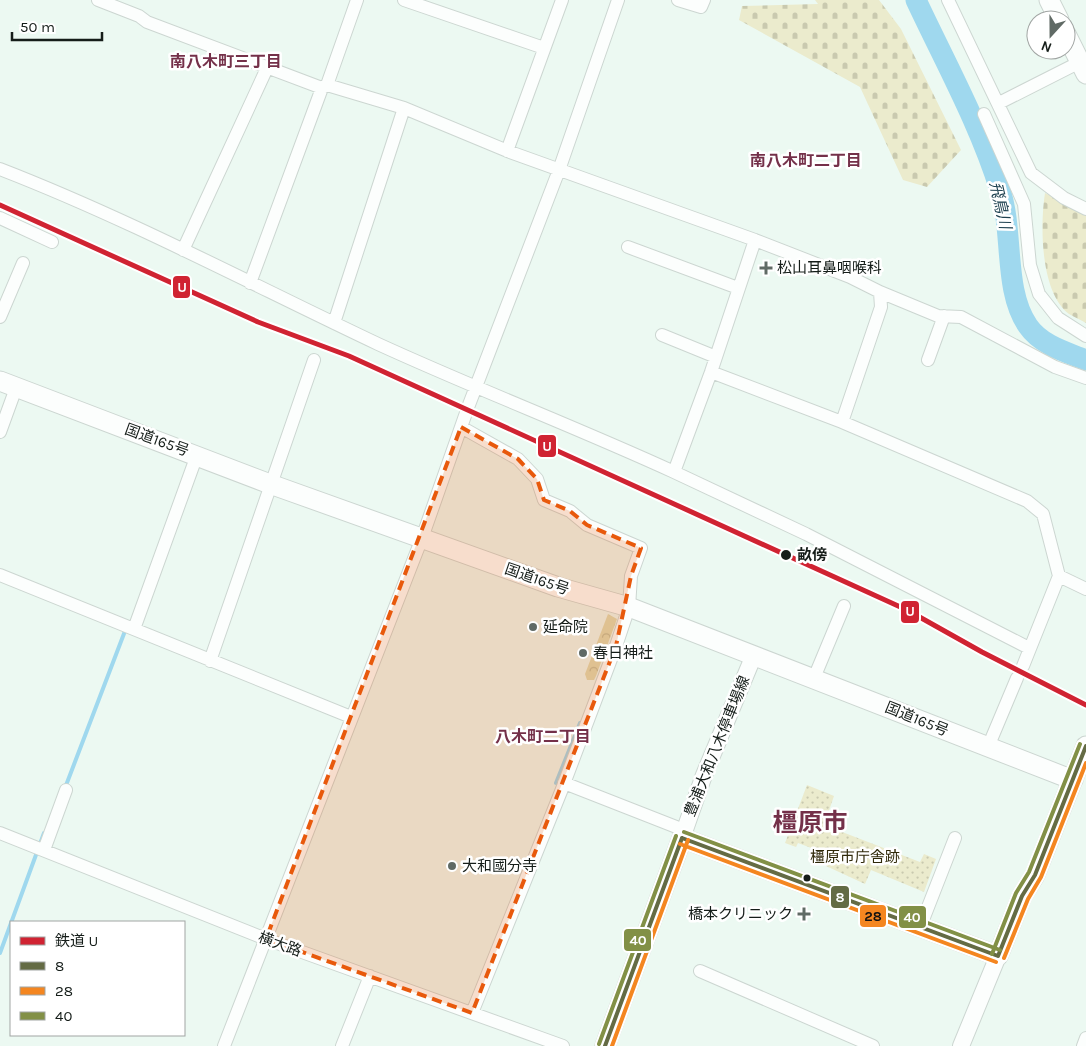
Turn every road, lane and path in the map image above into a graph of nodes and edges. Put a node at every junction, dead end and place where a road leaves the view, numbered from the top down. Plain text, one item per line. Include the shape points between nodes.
1 (98, 0) edge
2 (357, 0) edge
3 (404, 0) edge
4 (562, 0) edge
5 (618, 0) edge
6 (678, 0) edge
7 (704, 0) edge
8 (948, 0) edge
9 (544, 48) junction
10 (1076, 51) edge
11 (1084, 65) edge
12 (267, 68) junction
13 (325, 86) junction
14 (999, 103) junction
15 (404, 108) junction
16 (984, 114) dead end
17 (1006, 121) junction
18 (507, 151) junction
19 (0, 169) edge
20 (559, 170) junction
21 (1014, 179) junction
22 (1086, 210) edge
23 (0, 218) edge
24 (755, 240) junction
25 (52, 242) dead end
26 (628, 247) dead end
27 (183, 250) junction
28 (23, 263) dead end
29 (250, 283) junction
30 (738, 288) junction
31 (880, 292) junction
32 (944, 316) junction
33 (0, 317) edge
34 (334, 323) junction
35 (662, 335) dead end
36 (1086, 336) edge
37 (716, 357) junction
38 (314, 360) dead end
39 (928, 360) dead end
40 (711, 372) junction
41 (1086, 378) edge
42 (8, 385) edge
43 (477, 387) junction
44 (842, 422) junction
45 (462, 427) junction
46 (0, 432) edge
47 (197, 455) junction
48 (674, 472) junction
49 (270, 484) junction
50 (422, 538) junction
51 (0, 575) edge
52 (1059, 576) junction
53 (1086, 589) edge
54 (844, 606) dead end
55 (629, 607) junction
56 (134, 629) junction
57 (1029, 648) junction
58 (754, 655) junction
59 (210, 661) junction
60 (1023, 666) dead end
61 (814, 678) junction
62 (1017, 678) dead end
63 (351, 718) junction
64 (1086, 746) edge
65 (988, 747) junction
66 (1080, 782) edge
67 (564, 783) junction
68 (66, 790) dead end
69 (0, 832) edge
70 (683, 834) junction
71 (955, 838) dead end
72 (38, 848) junction
73 (921, 925) junction
74 (266, 939) junction
75 (998, 956) junction
76 (700, 971) dead end
77 (370, 976) junction
78 (472, 1013) junction
79 (1086, 1038) edge
80 (224, 1046) edge
81 (342, 1046) edge
82 (563, 1046) edge
83 (605, 1046) edge
84 (873, 1046) edge
85 (961, 1046) edge
86 (1083, 1046) edge

1 - 12 street
2 - 13 street
3 - 9 street
4 - 9 street
5 - 20 street
6 - 7 street via 701,7
8 - 14 street
9 - 18 street
10 - 11 highway
11 - 14 street
12 - 13 street
12 - 27 street
13 - 15 street
13 - 29 street
14 - 17 street
15 - 18 street
15 - 34 street
16 - 21 street
17 - 21 street via 999,127 1018,171
17 - 22 street via 1031,173
18 - 20 street
19 - 27 street
20 - 24 street
20 - 43 street
21 - 36 street via 1024,204 1030,264 1039,294 1058,318
23 - 25 street
24 - 30 street
24 - 31 street
26 - 30 street
27 - 29 street
28 - 33 street
29 - 34 street
30 - 37 street
31 - 32 street
31 - 44 street via 881,307
32 - 39 street
32 - 41 street via 961,317 1056,367
34 - 43 street
35 - 37 street
37 - 40 street
38 - 49 street
40 - 44 street
40 - 48 street
42 - 46 street
42 - 47 highway, 国道165号
43 - 45 street
43 - 48 street
44 - 52 street via 1027,501 1043,514
45 - 50 street
45 - 55 street via 518,459 537,478 544,500 570,511 587,525 641,548 631,576
47 - 49 highway, 国道165号
47 - 56 street
48 - 57 street via 806,534
49 - 50 highway, 国道165号
49 - 59 street
50 - 55 highway, 国道165号 via 558,587
50 - 63 street
51 - 56 street
52 - 53 street
52 - 57 street
54 - 61 street
55 - 58 highway, 国道165号
55 - 67 street
56 - 59 street
57 - 60 street
58 - 61 highway, 国道165号
58 - 70 main road, 豊浦大和八木停車場線
59 - 63 street
61 - 65 highway, 国道165号
62 - 65 street
63 - 74 street
64 - 66 highway
65 - 66 highway, 国道165号
66 - 75 highway via 1022,896
67 - 70 street
67 - 78 street
68 - 72 street
69 - 72 street, 横大路
70 - 73 highway
70 - 83 highway
71 - 73 street
72 - 74 street, 横大路
73 - 75 highway
74 - 77 street, 横大路
74 - 80 street
75 - 85 main road
76 - 84 street
77 - 78 street, 横大路
77 - 81 street
78 - 82 street, 横大路
79 - 86 street

